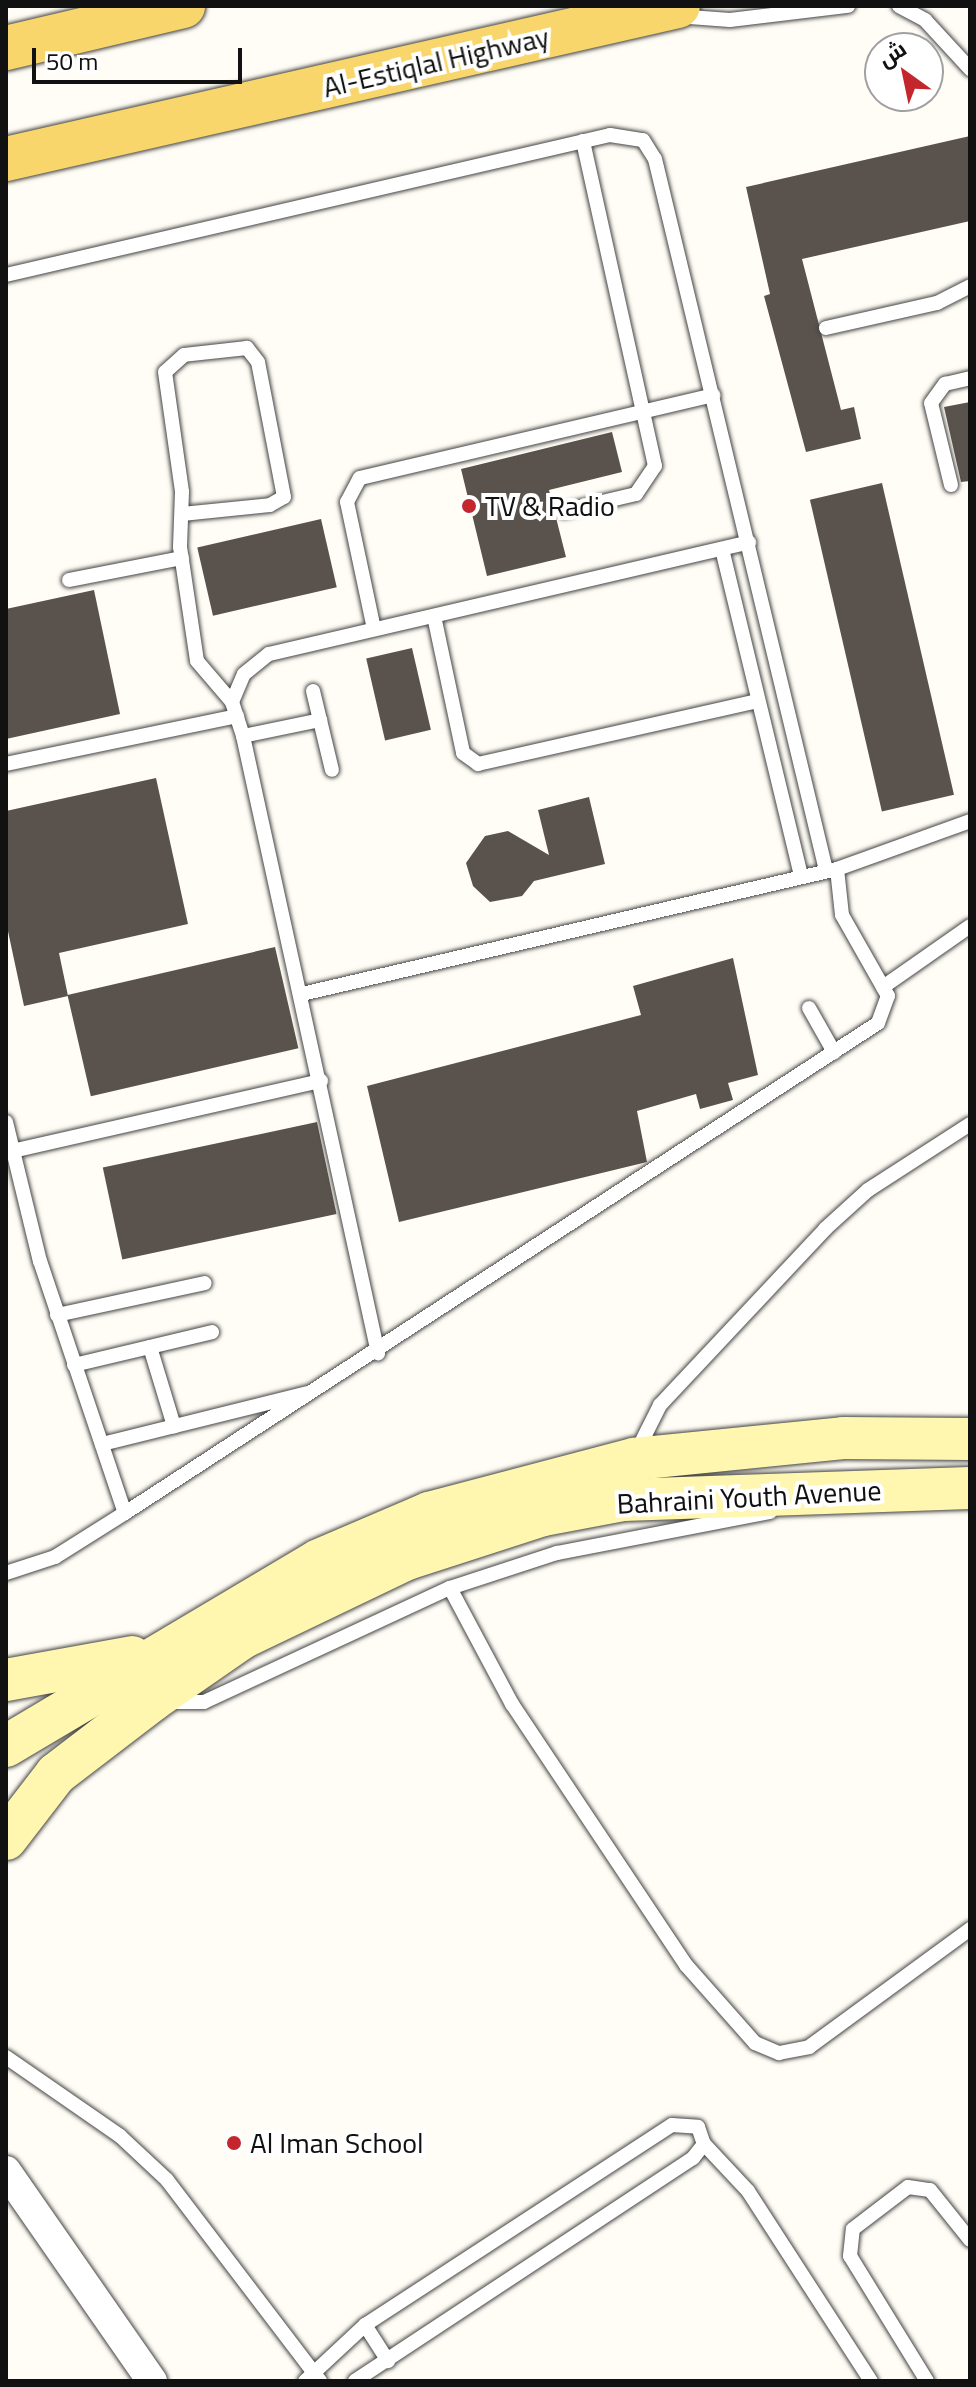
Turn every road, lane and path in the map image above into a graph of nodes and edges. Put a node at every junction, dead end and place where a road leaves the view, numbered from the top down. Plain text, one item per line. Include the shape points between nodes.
1 (183, 6) edge
2 (848, 6) edge
3 (899, 6) edge
4 (667, 9) edge
5 (6, 48) edge
6 (970, 69) edge
7 (583, 141) junction
8 (6, 159) edge
9 (6, 275) edge
10 (970, 286) edge
11 (826, 328) dead end
12 (970, 378) edge
13 (713, 395) junction
14 (646, 411) junction
15 (951, 485) dead end
16 (564, 511) dead end
17 (182, 514) junction
18 (749, 542) junction
19 (722, 549) junction
20 (182, 558) junction
21 (69, 580) dead end
22 (434, 616) junction
23 (374, 629) junction
24 (313, 691) dead end
25 (758, 701) junction
26 (235, 709) junction
27 (320, 720) junction
28 (243, 736) junction
29 (797, 746) junction
30 (771, 752) junction
31 (6, 764) edge
32 (332, 770) dead end
33 (970, 821) edge
34 (831, 870) junction
35 (801, 876) junction
36 (970, 926) edge
37 (883, 987) junction
38 (302, 994) junction
39 (809, 1008) dead end
40 (834, 1052) junction
41 (321, 1081) junction
42 (6, 1122) edge
43 (970, 1124) edge
44 (12, 1151) junction
45 (205, 1283) dead end
46 (57, 1315) junction
47 (212, 1332) dead end
48 (150, 1347) junction
49 (378, 1353) junction
50 (74, 1365) junction
51 (320, 1390) junction
52 (174, 1426) junction
53 (970, 1439) edge
54 (102, 1444) junction
55 (634, 1459) junction
56 (970, 1488) edge
57 (805, 1495) junction
58 (125, 1513) junction
59 (6, 1573) edge
60 (450, 1588) junction
61 (200, 1632) junction
62 (6, 1680) edge
63 (154, 1699) junction
64 (6, 1746) edge
65 (6, 1839) edge
66 (970, 1929) edge
67 (6, 2057) edge
68 (704, 2144) junction
69 (6, 2171) edge
70 (970, 2240) edge
71 (365, 2325) junction
72 (388, 2361) junction
73 (313, 2379) edge
74 (152, 2381) edge
75 (355, 2381) edge
76 (871, 2381) edge
77 (927, 2381) edge

1 - 5 main road
2 - 4 lane via 730,20
3 - 6 lane via 925,20
4 - 8 main road, Al-Estiqlal Highway
7 - 9 lane
7 - 13 lane via 621,133 650,149
7 - 14 lane
10 - 11 lane via 937,303
12 - 15 lane via 945,384 931,403
13 - 14 lane
13 - 18 lane
14 - 16 lane via 656,455 645,487
14 - 23 lane via 360,478 347,502
17 - 17 lane via 165,372 184,355 247,348 258,362 284,497 270,505
17 - 20 lane
18 - 19 lane
18 - 29 lane
19 - 22 lane
19 - 25 lane
20 - 21 lane
20 - 26 lane via 197,661
22 - 23 lane
22 - 25 lane via 463,753 478,764
23 - 26 lane via 269,654 244,674
24 - 27 lane
25 - 30 lane
26 - 28 lane
26 - 31 lane
27 - 28 lane
27 - 32 lane
28 - 38 lane
29 - 30 lane
29 - 34 lane
30 - 35 lane
33 - 34 lane
34 - 35 lane
34 - 37 lane via 842,915
35 - 38 lane
36 - 37 lane
37 - 40 lane via 885,1016
38 - 41 lane
39 - 40 lane
40 - 49 lane
41 - 44 lane
41 - 49 lane
42 - 44 lane
43 - 55 lane via 868,1190 825,1229 660,1405
44 - 46 lane
45 - 46 lane
46 - 50 lane
47 - 48 lane
48 - 50 lane
48 - 52 lane
49 - 51 lane
50 - 54 lane
51 - 52 lane
51 - 58 lane
52 - 54 lane
53 - 55 street, Bahraini Youth Avenue via 843,1438
54 - 58 lane
55 - 61 street, Bahraini Youth Avenue via 429,1513 319,1560
56 - 57 street, Bahraini Youth Avenue
57 - 60 lane via 774,1512 642,1533
57 - 63 street, Bahraini Youth Avenue via 623,1500 472,1537 311,1603 242,1638
58 - 59 lane via 55,1557
60 - 63 lane via 204,1702
60 - 66 lane via 512,1704 686,1965 755,2043 779,2053 809,2047
61 - 62 street via 117,1663
61 - 64 street, Bahraini Youth Avenue
63 - 65 street, Bahraini Youth Avenue via 56,1774
67 - 73 lane via 120,2136 167,2180
68 - 71 lane via 698,2127 672,2125
68 - 72 lane via 693,2158
68 - 76 lane via 748,2191
69 - 74 street
70 - 77 lane via 930,2190 908,2187 853,2229 850,2256
71 - 72 lane
71 - 73 lane
72 - 75 lane

